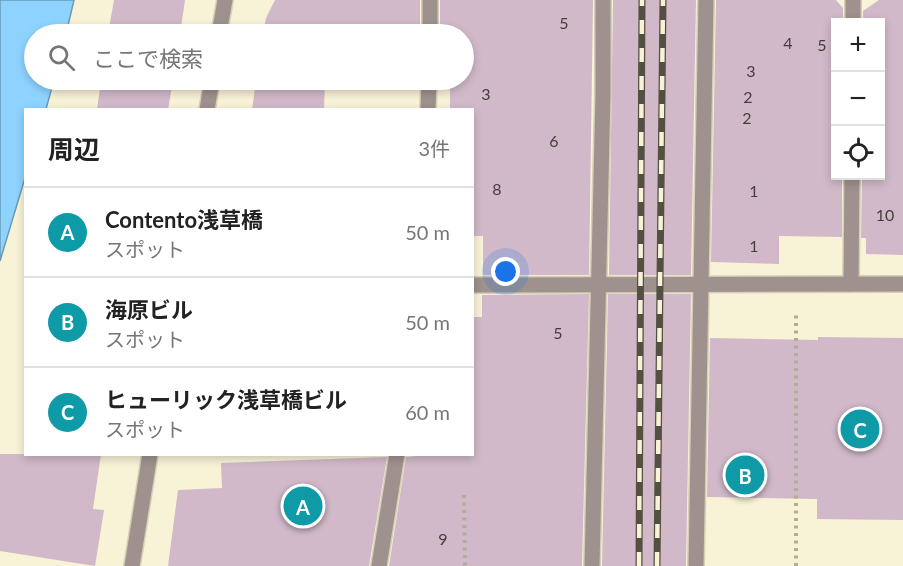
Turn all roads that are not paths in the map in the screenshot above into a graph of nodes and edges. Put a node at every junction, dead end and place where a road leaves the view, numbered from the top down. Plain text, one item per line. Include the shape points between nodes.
1 (225, 0) edge
2 (430, 0) edge
3 (603, 0) edge
4 (706, 0) edge
5 (853, 0) edge
6 (853, 18) edge
7 (221, 24) edge
8 (430, 24) edge
9 (210, 90) edge
10 (429, 90) edge
11 (207, 108) edge
12 (428, 108) edge
13 (852, 180) edge
14 (702, 284) junction
15 (850, 284) junction
16 (903, 284) edge
17 (474, 285) edge
18 (599, 285) junction
19 (150, 456) edge
20 (397, 456) edge
21 (132, 566) edge
22 (379, 566) edge
23 (592, 566) edge
24 (696, 566) edge

1 - 7 street
2 - 8 street
3 - 18 street
4 - 14 street
5 - 6 street
9 - 11 street
10 - 12 street
13 - 15 street
14 - 15 street
14 - 18 street
14 - 24 street
15 - 16 street
17 - 18 street
18 - 23 street
19 - 21 street
20 - 22 street

